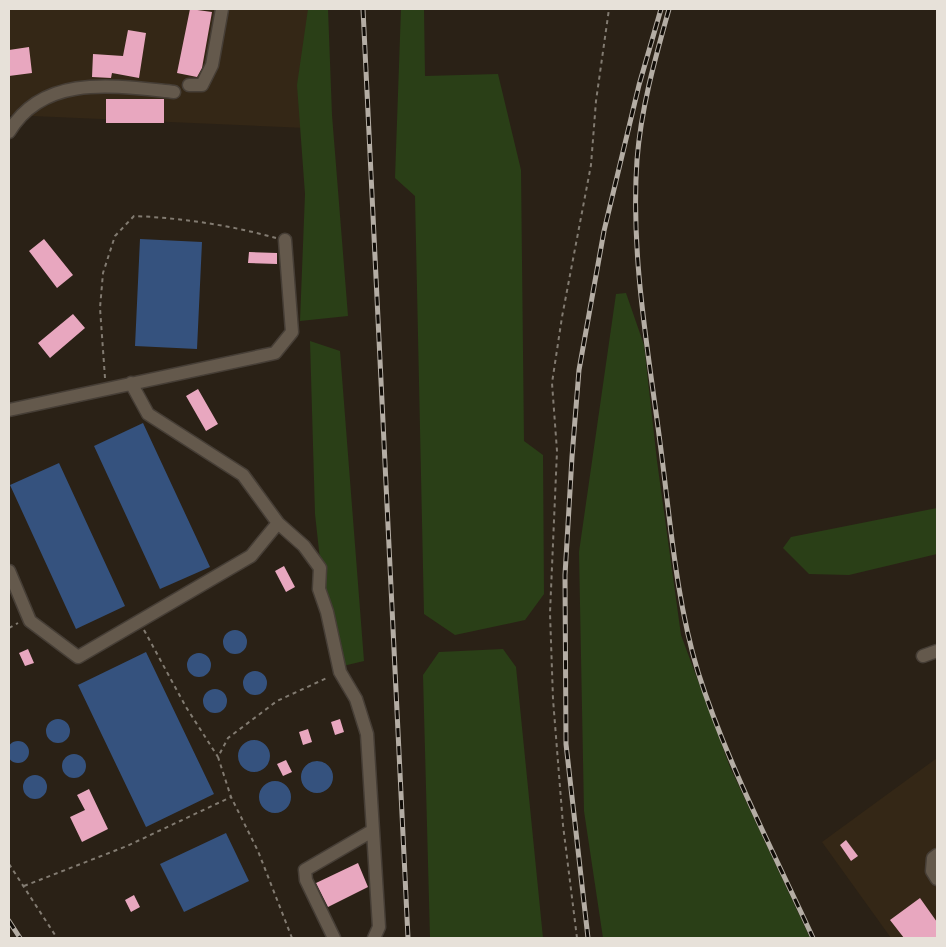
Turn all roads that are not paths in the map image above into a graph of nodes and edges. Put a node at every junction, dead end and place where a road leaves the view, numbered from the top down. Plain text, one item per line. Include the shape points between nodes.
1 (222, 9) edge
2 (189, 85) dead end
3 (174, 92) dead end
4 (9, 132) edge
5 (285, 240) road end
6 (131, 382) junction
7 (9, 410) edge
8 (278, 522) junction
9 (9, 571) edge
10 (937, 651) edge
11 (923, 656) dead end
12 (372, 831) junction
13 (937, 855) edge
14 (937, 879) edge
15 (334, 938) edge
16 (374, 938) edge

1 - 2 lane via 212,65 202,85
3 - 4 lane via 88,87 61,90 26,109
5 - 6 lane via 292,332 275,353
6 - 7 lane
6 - 8 lane via 148,414 243,475
8 - 9 lane via 251,556 78,658 30,622
8 - 12 lane via 304,546 320,568 318,589 327,612 340,672 356,699 367,734
10 - 11 lane
12 - 15 lane via 304,870
12 - 16 lane via 379,927
13 - 14 lane via 932,858 932,871

